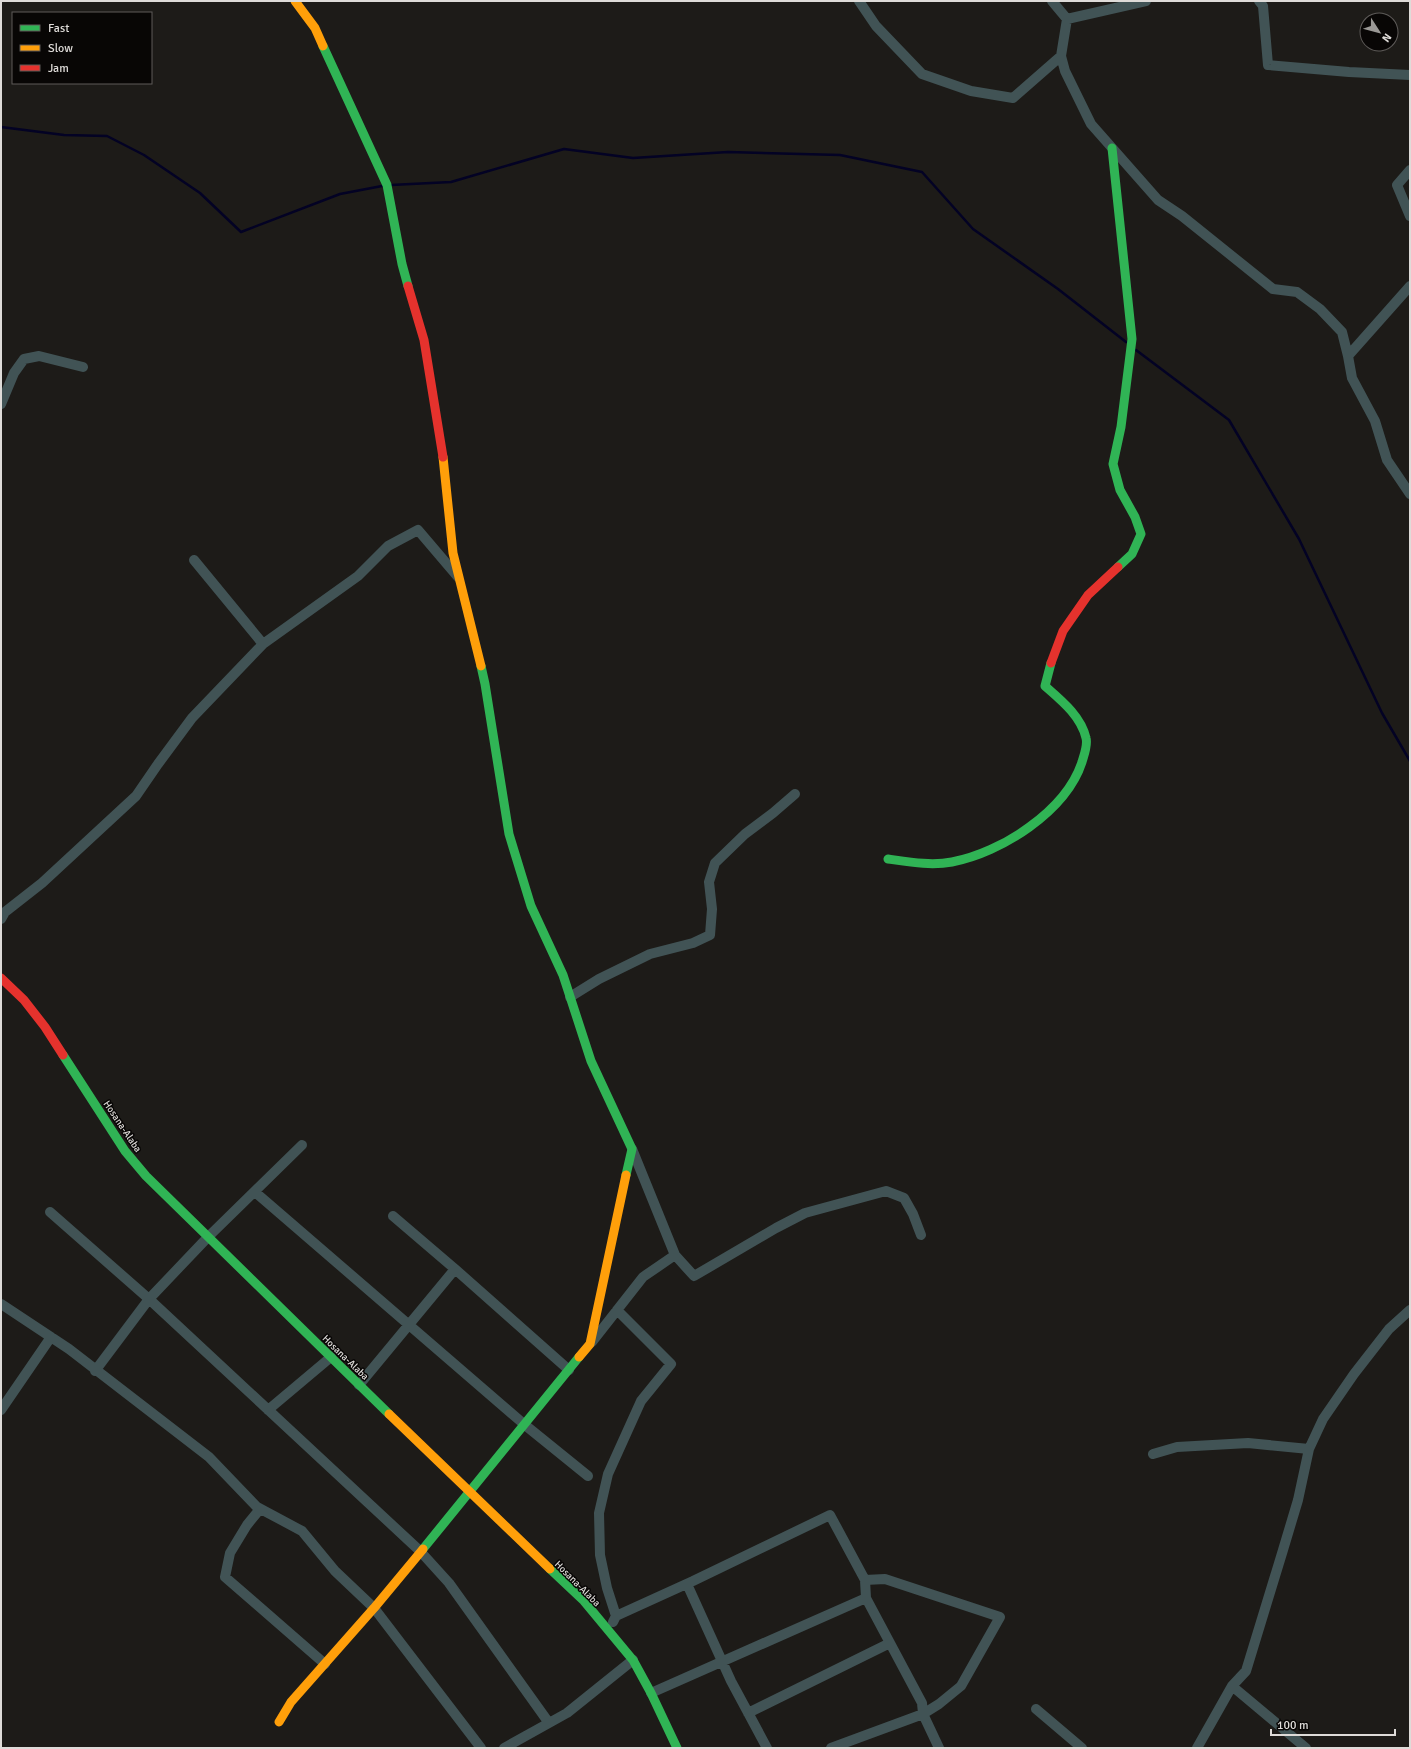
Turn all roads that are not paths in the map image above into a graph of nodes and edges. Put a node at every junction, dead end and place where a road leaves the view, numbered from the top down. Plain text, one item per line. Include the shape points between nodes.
1 (295, 1) edge
2 (859, 1) edge
3 (1052, 1) edge
4 (1146, 1) edge
5 (1259, 1) edge
6 (1067, 19) junction
7 (1061, 56) junction
8 (1410, 74) edge
9 (1112, 148) junction
10 (1410, 170) edge
11 (1410, 216) edge
12 (1410, 286) edge
13 (1348, 356) junction
14 (83, 367) dead end
15 (1, 404) edge
16 (1410, 494) edge
17 (194, 560) dead end
18 (459, 578) junction
19 (263, 644) junction
20 (795, 794) dead end
21 (888, 859) dead end
22 (1, 919) edge
23 (1, 978) edge
24 (570, 997) junction
25 (302, 1145) dead end
26 (632, 1149) junction
27 (255, 1192) junction
28 (50, 1212) dead end
29 (393, 1216) dead end
30 (921, 1235) dead end
31 (208, 1237) junction
32 (675, 1255) junction
33 (455, 1269) junction
34 (149, 1299) junction
35 (1, 1304) edge
36 (617, 1310) junction
37 (1410, 1310) edge
38 (408, 1325) junction
39 (51, 1337) junction
40 (590, 1344) junction
41 (331, 1357) junction
42 (569, 1370) junction
43 (95, 1371) junction
44 (360, 1385) junction
45 (1, 1410) edge
46 (268, 1410) junction
47 (525, 1425) junction
48 (1309, 1449) junction
49 (1153, 1454) dead end
50 (588, 1476) dead end
51 (468, 1492) junction
52 (260, 1509) junction
53 (420, 1552) junction
54 (865, 1580) junction
55 (686, 1584) junction
56 (866, 1598) junction
57 (374, 1608) junction
58 (616, 1616) junction
59 (608, 1630) junction
60 (890, 1643) junction
61 (633, 1660) junction
62 (722, 1662) junction
63 (325, 1664) junction
64 (1232, 1686) junction
65 (651, 1693) junction
66 (1036, 1709) dead end
67 (748, 1712) junction
68 (924, 1714) junction
69 (279, 1722) dead end
70 (549, 1723) junction
71 (480, 1748) edge
72 (504, 1748) edge
73 (677, 1748) edge
74 (767, 1748) edge
75 (831, 1748) edge
76 (939, 1748) edge
77 (1082, 1748) edge
78 (1197, 1748) edge
79 (1306, 1748) edge

1 - 18 street via 315,28 387,185 402,264 424,340 445,472 453,553
2 - 7 street via 876,26 922,74 971,90 1013,98
3 - 6 street
4 - 6 street
5 - 8 street via 1263,6 1268,65
6 - 7 street
7 - 9 street via 1065,71 1091,124
9 - 13 street via 1158,200 1182,216 1242,266 1273,289 1298,292 1320,308 1342,332
9 - 21 street via 1132,339 1121,427 1113,464 1120,490 1141,534 1132,554 1088,595 1063,631 1051,661 1045,686 1080,723 1087,739 1083,765 1068,790 1053,808 1026,830 990,849 954,863
10 - 11 street via 1397,185
12 - 13 street
13 - 16 street via 1352,378 1375,421 1387,460
14 - 15 street via 39,356 24,359 14,373
17 - 19 street
18 - 19 street via 418,530 388,546 358,576
18 - 24 street via 485,684 509,834 531,906 563,975
19 - 22 street via 192,718 136,796 42,883 5,912
20 - 24 street via 715,863 709,882 712,909 710,935 693,944 650,954 599,979
23 - 31 street, Hosana-Alaba via 24,1000 45,1027 125,1151 146,1176
24 - 26 street via 591,1061
25 - 27 street
26 - 32 street
26 - 40 street
27 - 31 street
27 - 38 street
28 - 34 street
29 - 33 street
30 - 32 street via 904,1198 886,1191 805,1213 694,1276
31 - 34 street
31 - 41 street, Hosana-Alaba
32 - 36 street via 643,1277
33 - 38 street
33 - 42 street
34 - 43 street
34 - 46 street
35 - 39 street
36 - 40 street
36 - 58 street via 671,1364 641,1401 608,1474 598,1513 600,1555
37 - 48 street via 1389,1329 1354,1374 1322,1419
38 - 44 street
38 - 47 street
39 - 43 street
39 - 45 street
40 - 42 street
41 - 44 street, Hosana-Alaba
41 - 46 street
42 - 47 street
43 - 52 street via 209,1458
44 - 51 street, Hosana-Alaba
46 - 53 street
47 - 50 street
47 - 51 street
48 - 49 street via 1248,1443 1177,1447
48 - 64 street via 1284,1550 1246,1671
51 - 53 street
51 - 59 street, Hosana-Alaba via 584,1601
52 - 57 street via 302,1531 335,1571
52 - 63 street via 230,1553 225,1577
53 - 57 street
53 - 70 street via 449,1583
54 - 55 street via 830,1515
54 - 56 street
54 - 68 street via 885,1579 1000,1617 961,1686
55 - 58 street
55 - 62 street
56 - 60 street
56 - 62 street
57 - 63 street
57 - 71 street
58 - 59 street
59 - 61 street, Hosana-Alaba
60 - 67 street
60 - 68 street via 922,1703
61 - 65 street, Hosana-Alaba
61 - 70 street via 567,1713
62 - 65 street
62 - 67 street
63 - 69 street via 291,1702
64 - 78 street
64 - 79 street
65 - 73 street, Hosana-Alaba
66 - 77 street
67 - 74 street
68 - 75 street
68 - 76 street
70 - 72 street

